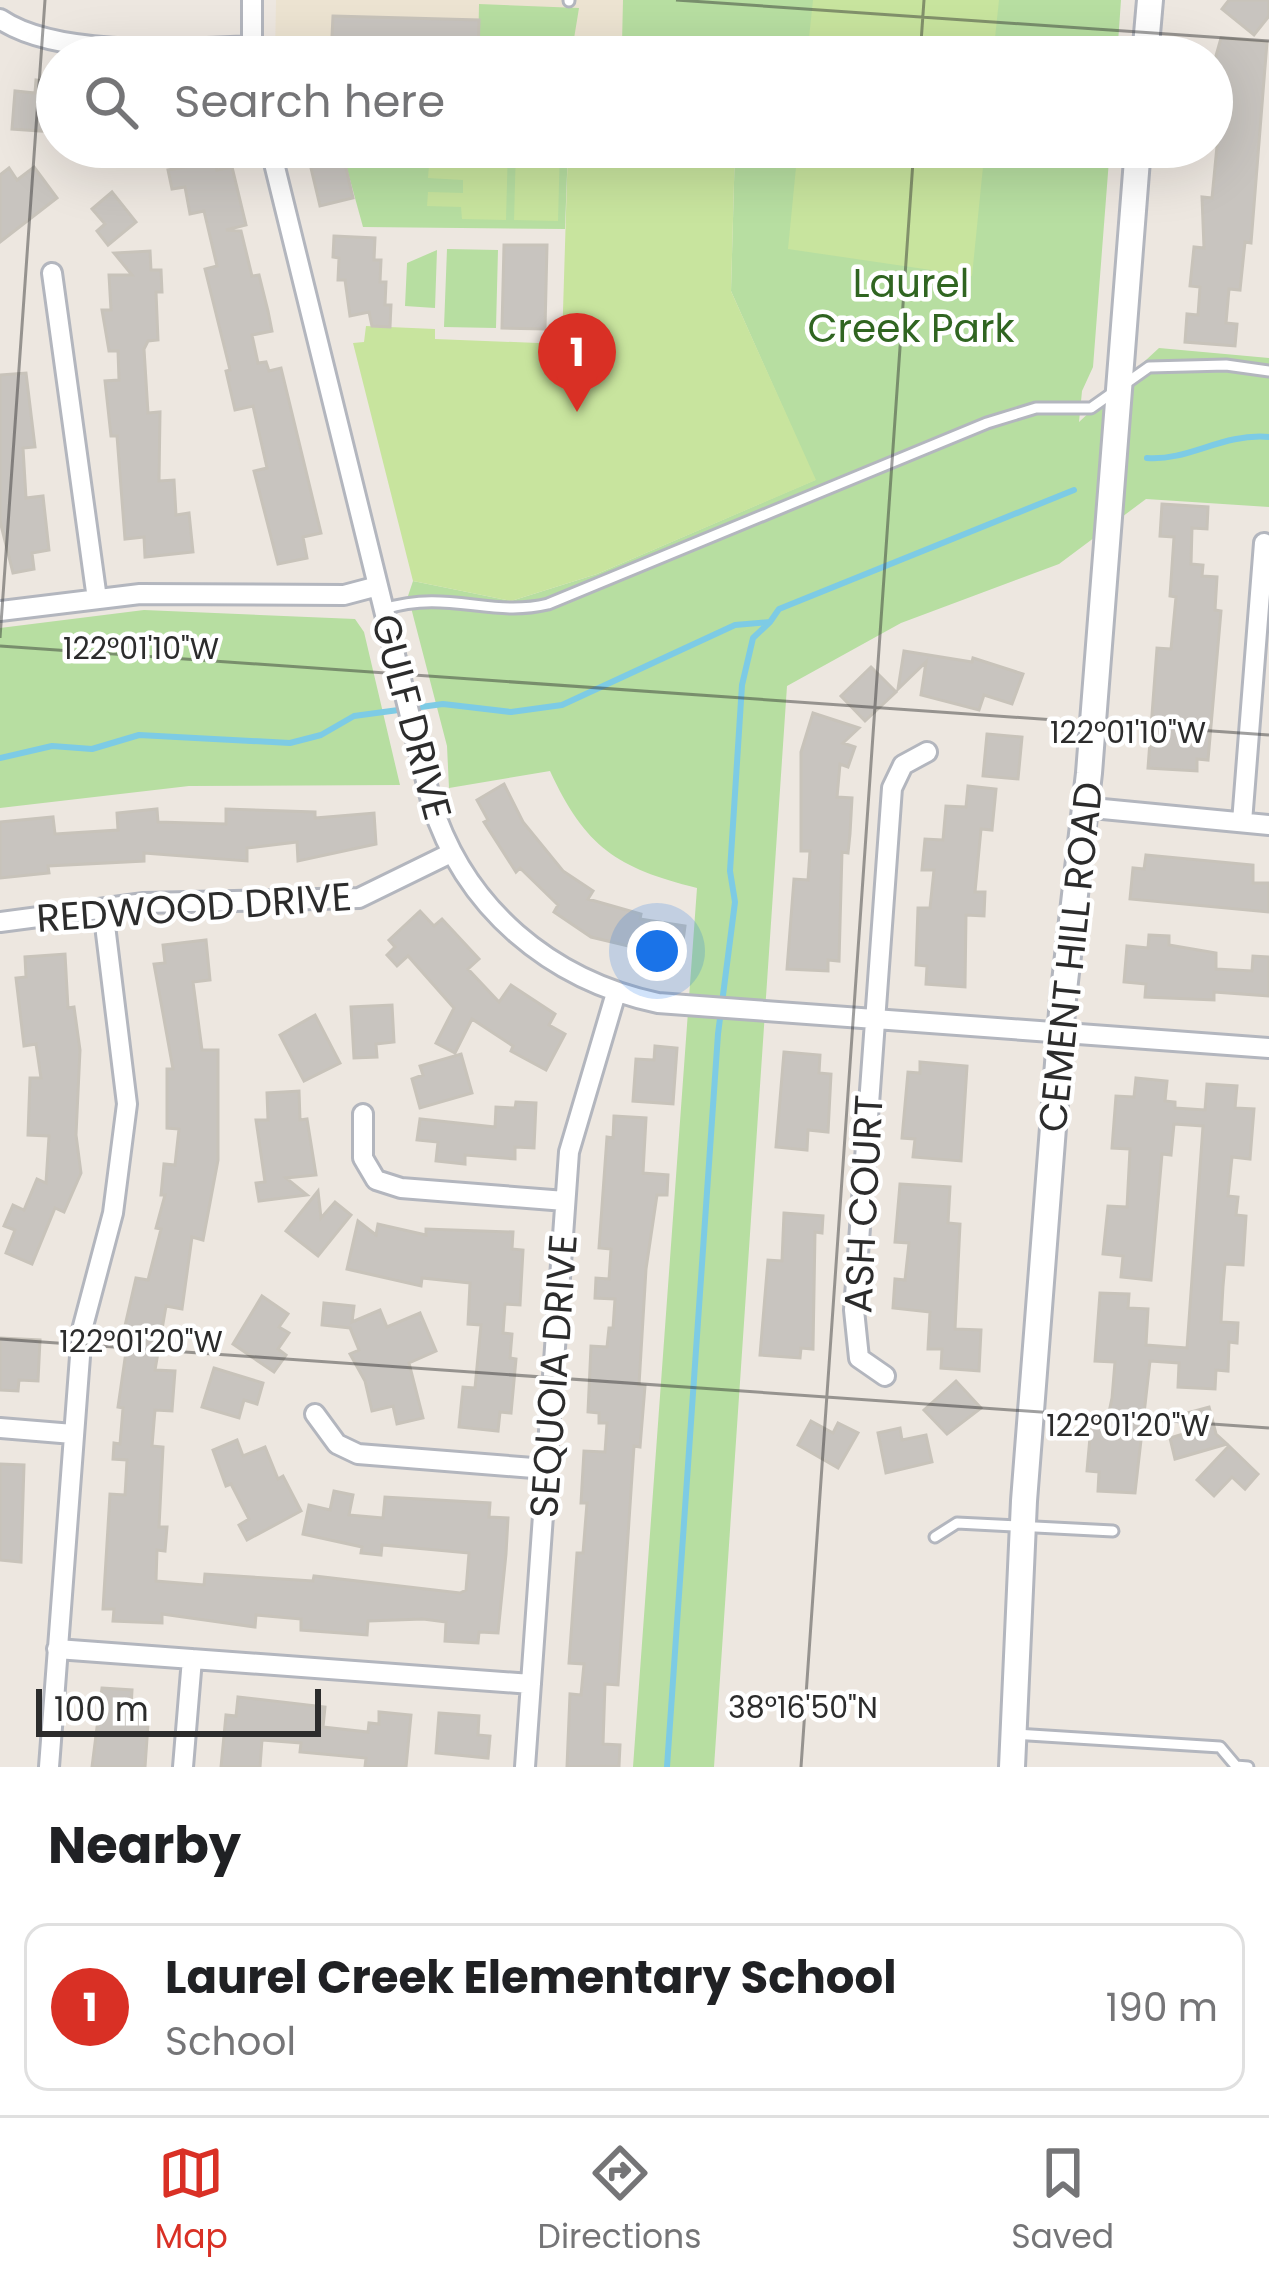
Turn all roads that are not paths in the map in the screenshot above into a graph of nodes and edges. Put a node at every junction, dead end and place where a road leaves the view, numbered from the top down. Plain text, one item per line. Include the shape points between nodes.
1 (251, 0) edge
2 (1150, 0) edge
3 (0, 19) edge
4 (39, 36) edge
5 (251, 36) edge
6 (1147, 36) edge
7 (275, 168) edge
8 (1136, 168) edge
9 (52, 273) dead end
10 (1269, 371) edge
11 (1119, 388) junction
12 (1264, 543) dead end
13 (378, 586) junction
14 (97, 599) junction
15 (384, 609) junction
16 (0, 611) edge
17 (926, 752) dead end
18 (1082, 807) junction
19 (1242, 822) junction
20 (1269, 825) edge
21 (451, 854) junction
22 (103, 910) junction
23 (0, 922) edge
24 (616, 992) junction
25 (874, 1019) junction
26 (1060, 1031) junction
27 (1269, 1048) edge
28 (363, 1114) dead end
29 (565, 1201) junction
30 (885, 1376) dead end
31 (315, 1414) dead end
32 (0, 1428) edge
33 (73, 1434) junction
34 (547, 1468) junction
35 (1024, 1526) junction
36 (1113, 1531) dead end
37 (935, 1537) dead end
38 (57, 1649) junction
39 (191, 1659) junction
40 (531, 1684) junction
41 (1014, 1734) junction
42 (49, 1767) edge
43 (184, 1767) edge
44 (525, 1767) edge
45 (1012, 1767) edge
46 (1248, 1767) edge

1 - 5 street
2 - 6 street
3 - 4 street
7 - 13 street, GULF DRIVE
8 - 11 street, CEMENT HILL ROAD
9 - 14 street
10 - 11 lane via 1149,367
11 - 15 lane via 1090,408 1036,408 987,423 548,604 526,610 427,598
11 - 18 street, CEMENT HILL ROAD
12 - 19 street
13 - 14 street via 344,595
13 - 15 street, GULF DRIVE
14 - 16 street
15 - 21 street, GULF DRIVE
17 - 25 street, ASH COURT via 903,765 892,788
18 - 19 street
18 - 26 street, CEMENT HILL ROAD
19 - 20 street
21 - 22 street, REDWOOD DRIVE via 359,898
21 - 24 street, GULF DRIVE via 520,938
22 - 23 street, REDWOOD DRIVE
22 - 33 street via 127,1104 116,1195 82,1330
24 - 25 street, GULF DRIVE via 704,1008
24 - 29 street, SEQUOIA DRIVE via 572,1131
25 - 26 street, GULF DRIVE
25 - 30 street, ASH COURT via 854,1310 859,1358
26 - 27 street, GULF DRIVE
26 - 35 street, CEMENT HILL ROAD
28 - 29 street via 363,1158 376,1180
29 - 34 street, SEQUOIA DRIVE
31 - 34 street via 337,1444 358,1454
32 - 33 street
33 - 38 street
34 - 40 street, SEQUOIA DRIVE
35 - 36 lane
35 - 37 lane via 957,1523
35 - 41 street, CEMENT HILL ROAD
38 - 39 street
38 - 42 street
39 - 40 street
39 - 43 street
40 - 44 street, SEQUOIA DRIVE
41 - 45 street, CEMENT HILL ROAD
41 - 46 lane via 1220,1747 1236,1766

